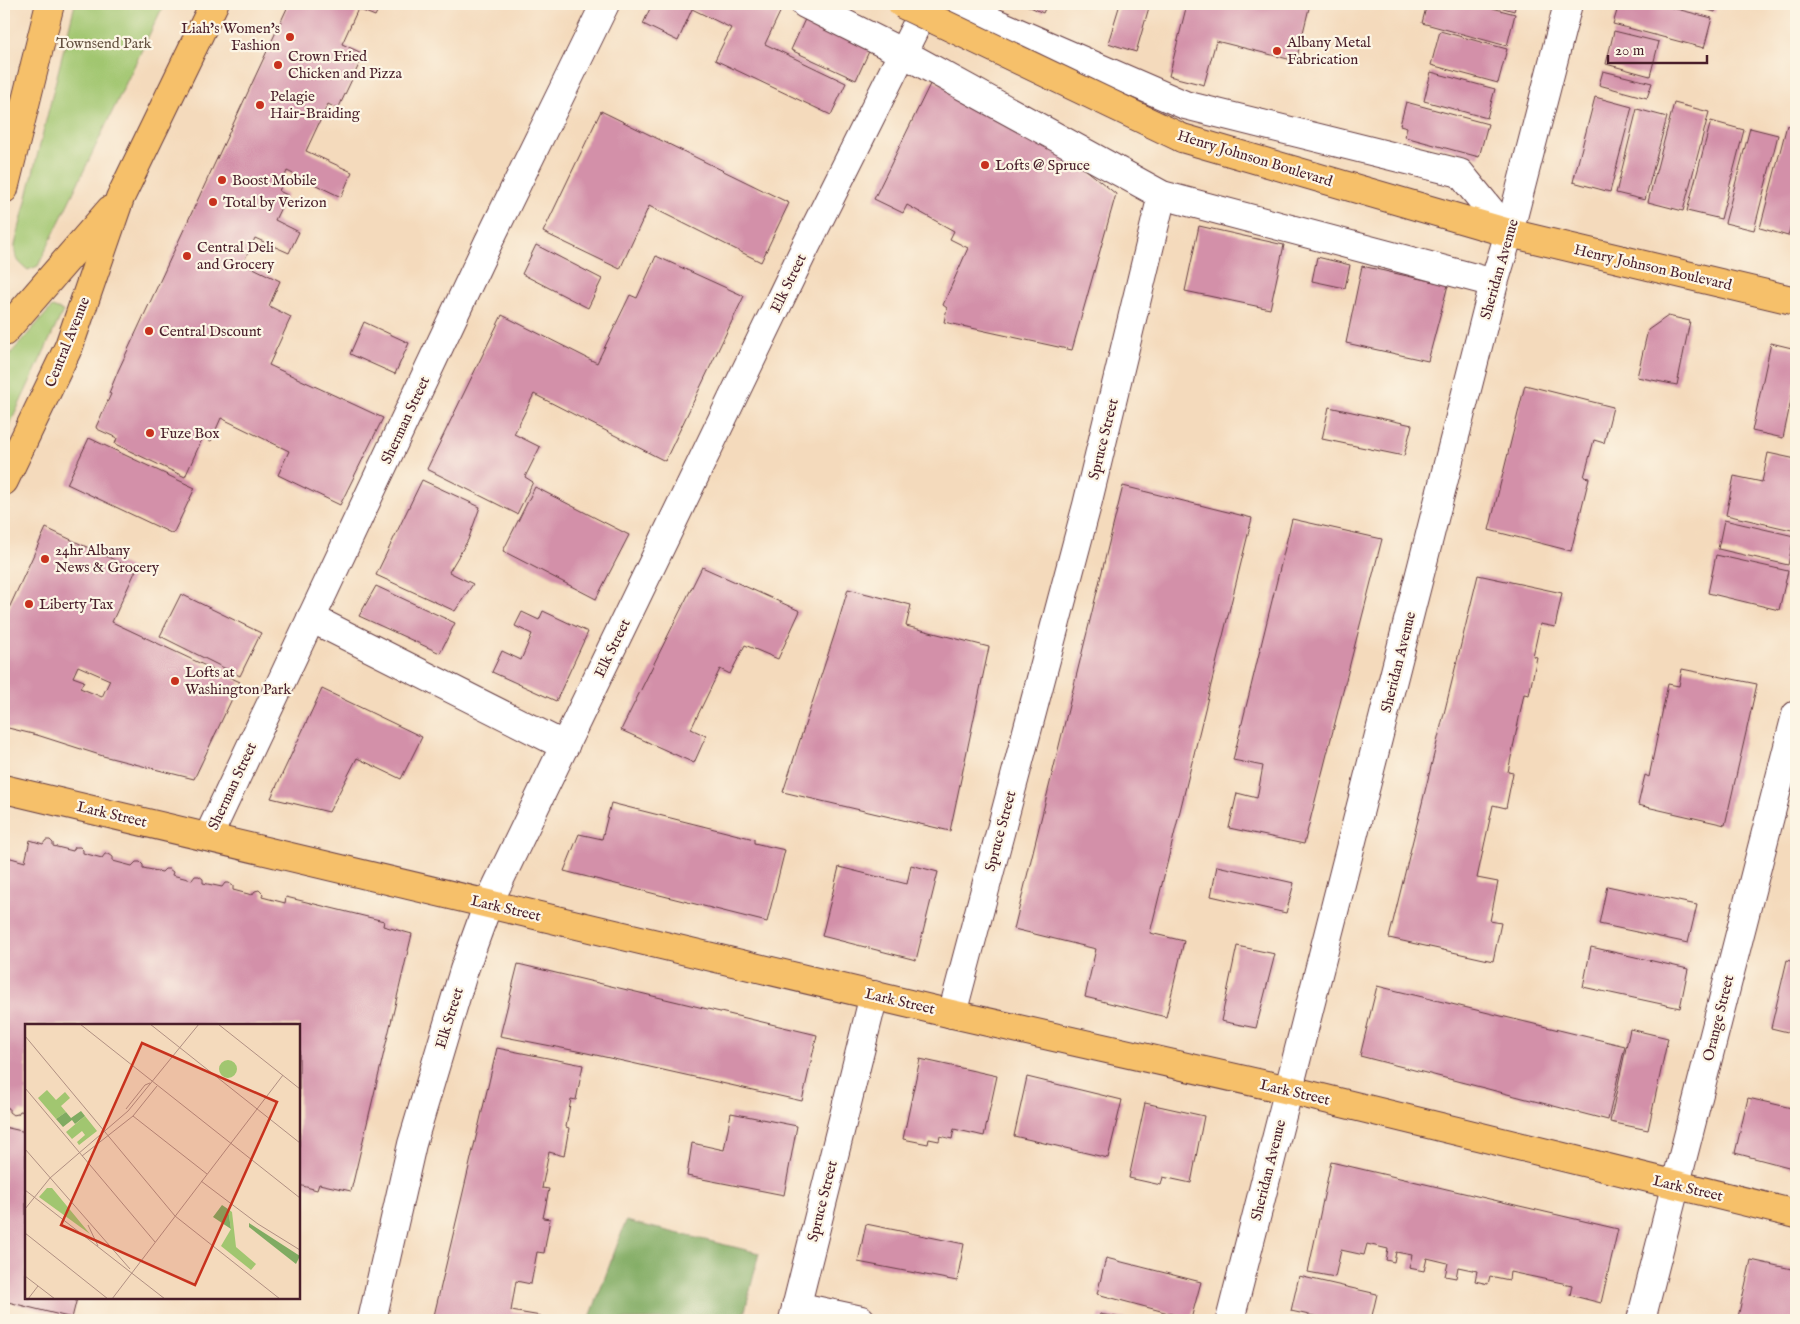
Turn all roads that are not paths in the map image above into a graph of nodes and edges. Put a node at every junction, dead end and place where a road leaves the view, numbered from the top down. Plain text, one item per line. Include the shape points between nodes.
1 (50, 4) edge
2 (214, 4) edge
3 (605, 4) edge
4 (805, 4) edge
5 (902, 4) edge
6 (927, 4) edge
7 (952, 4) edge
8 (1568, 4) edge
9 (903, 53) junction
10 (4, 189) edge
11 (1162, 195) junction
12 (120, 198) junction
13 (1509, 233) junction
14 (1494, 283) junction
15 (1796, 301) edge
16 (4, 332) edge
17 (4, 482) edge
18 (311, 618) junction
19 (1796, 715) edge
20 (565, 746) junction
21 (4, 789) edge
22 (208, 837) junction
23 (488, 904) junction
24 (874, 995) junction
25 (952, 1014) junction
26 (1289, 1090) junction
27 (1675, 1185) junction
28 (1796, 1214) edge
29 (795, 1313) edge
30 (372, 1320) edge
31 (861, 1320) edge
32 (1230, 1320) edge
33 (1641, 1320) edge

1 - 10 main road
2 - 12 main road, Central Avenue
3 - 18 street, Sherman Street
4 - 9 street
5 - 13 main road, Henry Johnson Boulevard, bridge via 1182,138
6 - 9 street, Elk Street
7 - 13 street, Henry Johnson Boulevard via 1185,105 1460,174
8 - 13 street, Sheridan Avenue
9 - 11 street
9 - 20 street, Elk Street via 804,250
11 - 14 street
11 - 25 street, Spruce Street via 1087,505
12 - 16 main road, Central Avenue
12 - 17 main road, Central Avenue via 69,346
13 - 14 street, Sheridan Avenue
13 - 15 main road, Henry Johnson Boulevard
14 - 26 street, Sheridan Avenue
18 - 20 street
18 - 22 street, Sherman Street
19 - 27 street, Orange Street
20 - 23 street, Elk Street
21 - 22 main road, Lark Street
22 - 23 main road, Lark Street
23 - 24 main road, Lark Street
23 - 30 street, Elk Street via 464,970 412,1144
24 - 25 main road, Lark Street
24 - 29 street, Spruce Street
25 - 26 main road, Lark Street
26 - 27 main road, Lark Street
26 - 32 street, Sheridan Avenue
27 - 28 main road, Lark Street
27 - 33 street, Orange Street
29 - 31 street

